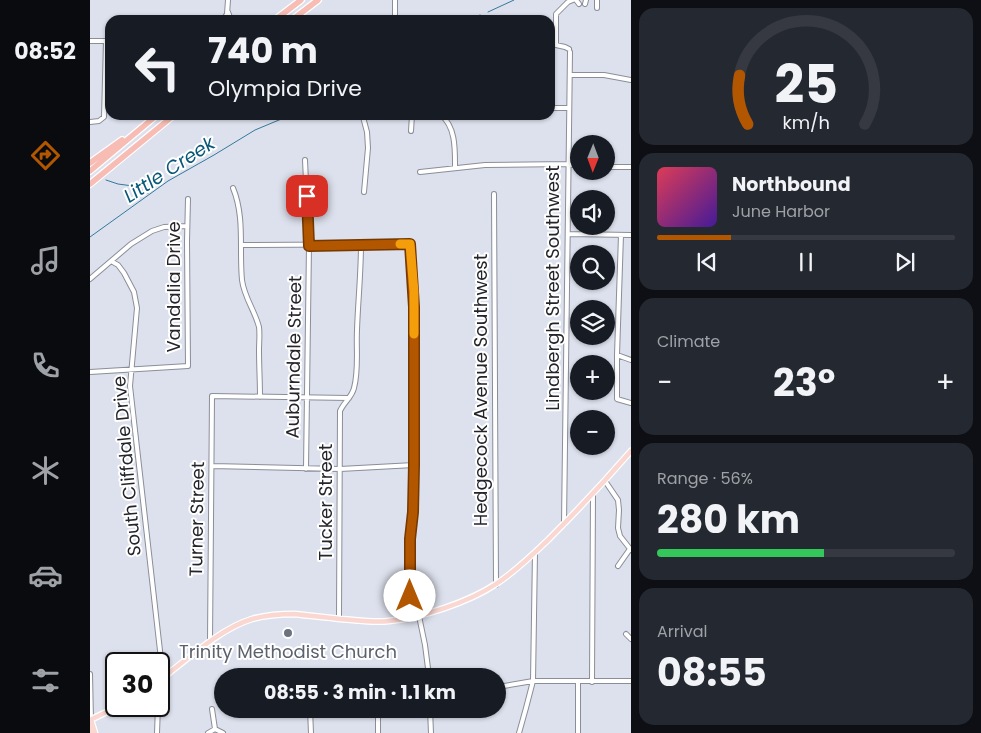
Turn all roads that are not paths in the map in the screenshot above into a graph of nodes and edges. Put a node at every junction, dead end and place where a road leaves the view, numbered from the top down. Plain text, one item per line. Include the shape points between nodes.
1 (228, 0) edge
2 (301, 0) edge
3 (318, 0) edge
4 (395, 0) edge
5 (597, 0) edge
6 (576, 1) edge
7 (228, 7) junction
8 (597, 8) dead end
9 (226, 15) edge
10 (230, 15) edge
11 (282, 15) edge
12 (298, 15) edge
13 (395, 15) edge
14 (90, 41) edge
15 (105, 41) edge
16 (570, 75) junction
17 (631, 80) edge
18 (105, 103) edge
19 (555, 108) edge
20 (568, 108) junction
21 (150, 120) joint
22 (168, 120) edge
23 (364, 120) edge
24 (412, 120) edge
25 (446, 120) edge
26 (90, 122) edge
27 (411, 131) dead end
28 (305, 160) dead end
29 (90, 163) edge
30 (568, 164) junction
31 (615, 167) edge
32 (631, 167) edge
33 (455, 168) junction
34 (90, 170) edge
35 (420, 172) dead end
36 (90, 184) edge
37 (233, 188) dead end
38 (364, 192) dead end
39 (494, 194) dead end
40 (188, 199) dead end
41 (187, 226) junction
42 (568, 234) junction
43 (621, 235) junction
44 (631, 235) edge
45 (362, 244) junction
46 (242, 246) junction
47 (309, 246) junction
48 (111, 261) junction
49 (90, 279) edge
50 (617, 355) junction
51 (631, 360) edge
52 (131, 369) junction
53 (90, 372) edge
54 (260, 397) junction
55 (308, 398) junction
56 (340, 398) junction
57 (349, 398) junction
58 (631, 403) edge
59 (340, 411) junction
60 (631, 451) edge
61 (414, 465) junction
62 (212, 466) junction
63 (306, 469) junction
64 (340, 469) junction
65 (605, 481) junction
66 (593, 494) junction
67 (564, 524) junction
68 (631, 550) edge
69 (535, 552) junction
70 (618, 566) dead end
71 (496, 585) junction
72 (419, 616) junction
73 (339, 618) junction
74 (410, 619) junction
75 (626, 634) dead end
76 (631, 639) edge
77 (210, 642) junction
78 (158, 652) edge
79 (428, 668) edge
80 (170, 672) edge
81 (90, 674) edge
82 (532, 681) junction
83 (631, 681) edge
84 (578, 682) junction
85 (592, 682) junction
86 (506, 686) edge
87 (212, 709) dead end
88 (105, 713) edge
89 (158, 717) edge
90 (310, 718) edge
91 (378, 718) edge
92 (430, 718) edge
93 (91, 720) edge
94 (215, 729) junction
95 (91, 733) edge
96 (95, 733) edge
97 (157, 733) edge
98 (208, 733) edge
99 (223, 733) edge
100 (311, 733) edge
101 (378, 733) edge
102 (431, 733) edge
103 (519, 733) edge
104 (578, 733) edge

1 - 7 street
2 - 11 highway
3 - 12 highway
4 - 13 street
5 - 8 street
6 - 16 street, Lindbergh Street Southwest via 568,2 556,14 556,45 569,51
7 - 9 street
7 - 10 street
14 - 15 street
16 - 17 street via 604,75
16 - 20 street, Lindbergh Street Southwest
18 - 26 street via 104,116 99,121
19 - 20 street
20 - 30 street, Lindbergh Street Southwest
21 - 29 highway
21 - 34 highway
22 - 36 highway
23 - 38 street via 368,148
24 - 27 street
25 - 33 street via 455,148
28 - 47 street, Auburndale Street
30 - 33 street
30 - 42 street, Lindbergh Street Southwest
31 - 32 street
33 - 35 street
37 - 46 street
39 - 71 street, Hedgecock Avenue Southwest
40 - 41 street, Vandalia Drive
41 - 48 street via 152,231
41 - 52 street, Vandalia Drive via 188,366
42 - 43 street
42 - 67 street, Lindbergh Street Southwest
43 - 44 street
43 - 50 street
45 - 47 street
45 - 57 street via 355,387
45 - 61 street via 410,244 414,307
46 - 47 street
46 - 54 street via 242,282 259,330
47 - 55 street, Auburndale Street
48 - 49 street
48 - 52 street, South Cliffdale Drive via 124,273 134,292 137,308
50 - 51 street
50 - 58 street via 617,399
52 - 53 street, Vandalia Drive
52 - 78 street, South Cliffdale Drive via 131,397
54 - 55 street
54 - 62 street, Turner Street via 212,396
55 - 56 street
55 - 63 street, Auburndale Street
56 - 57 street
56 - 59 street, Tucker Street
57 - 59 street
59 - 64 street, Tucker Street
60 - 65 main road
61 - 64 street
61 - 74 street
62 - 63 street
62 - 77 street, Turner Street
63 - 64 street
64 - 73 street, Tucker Street
65 - 66 main road
65 - 68 street via 618,500 618,532
66 - 67 main road
66 - 85 street
67 - 69 main road
68 - 70 street
69 - 71 main road
69 - 82 street
71 - 72 main road
72 - 74 main road
72 - 79 street
73 - 74 main road via 366,622
73 - 77 main road via 295,614 265,616 239,624
75 - 76 street
77 - 80 main road
81 - 93 street
82 - 84 street
82 - 86 street
82 - 103 street
83 - 85 street
84 - 85 street
84 - 104 street
87 - 94 street
88 - 93 main road
89 - 97 street
90 - 100 street
91 - 101 street
92 - 102 street
93 - 95 main road
93 - 96 main road
94 - 98 street
94 - 99 street

